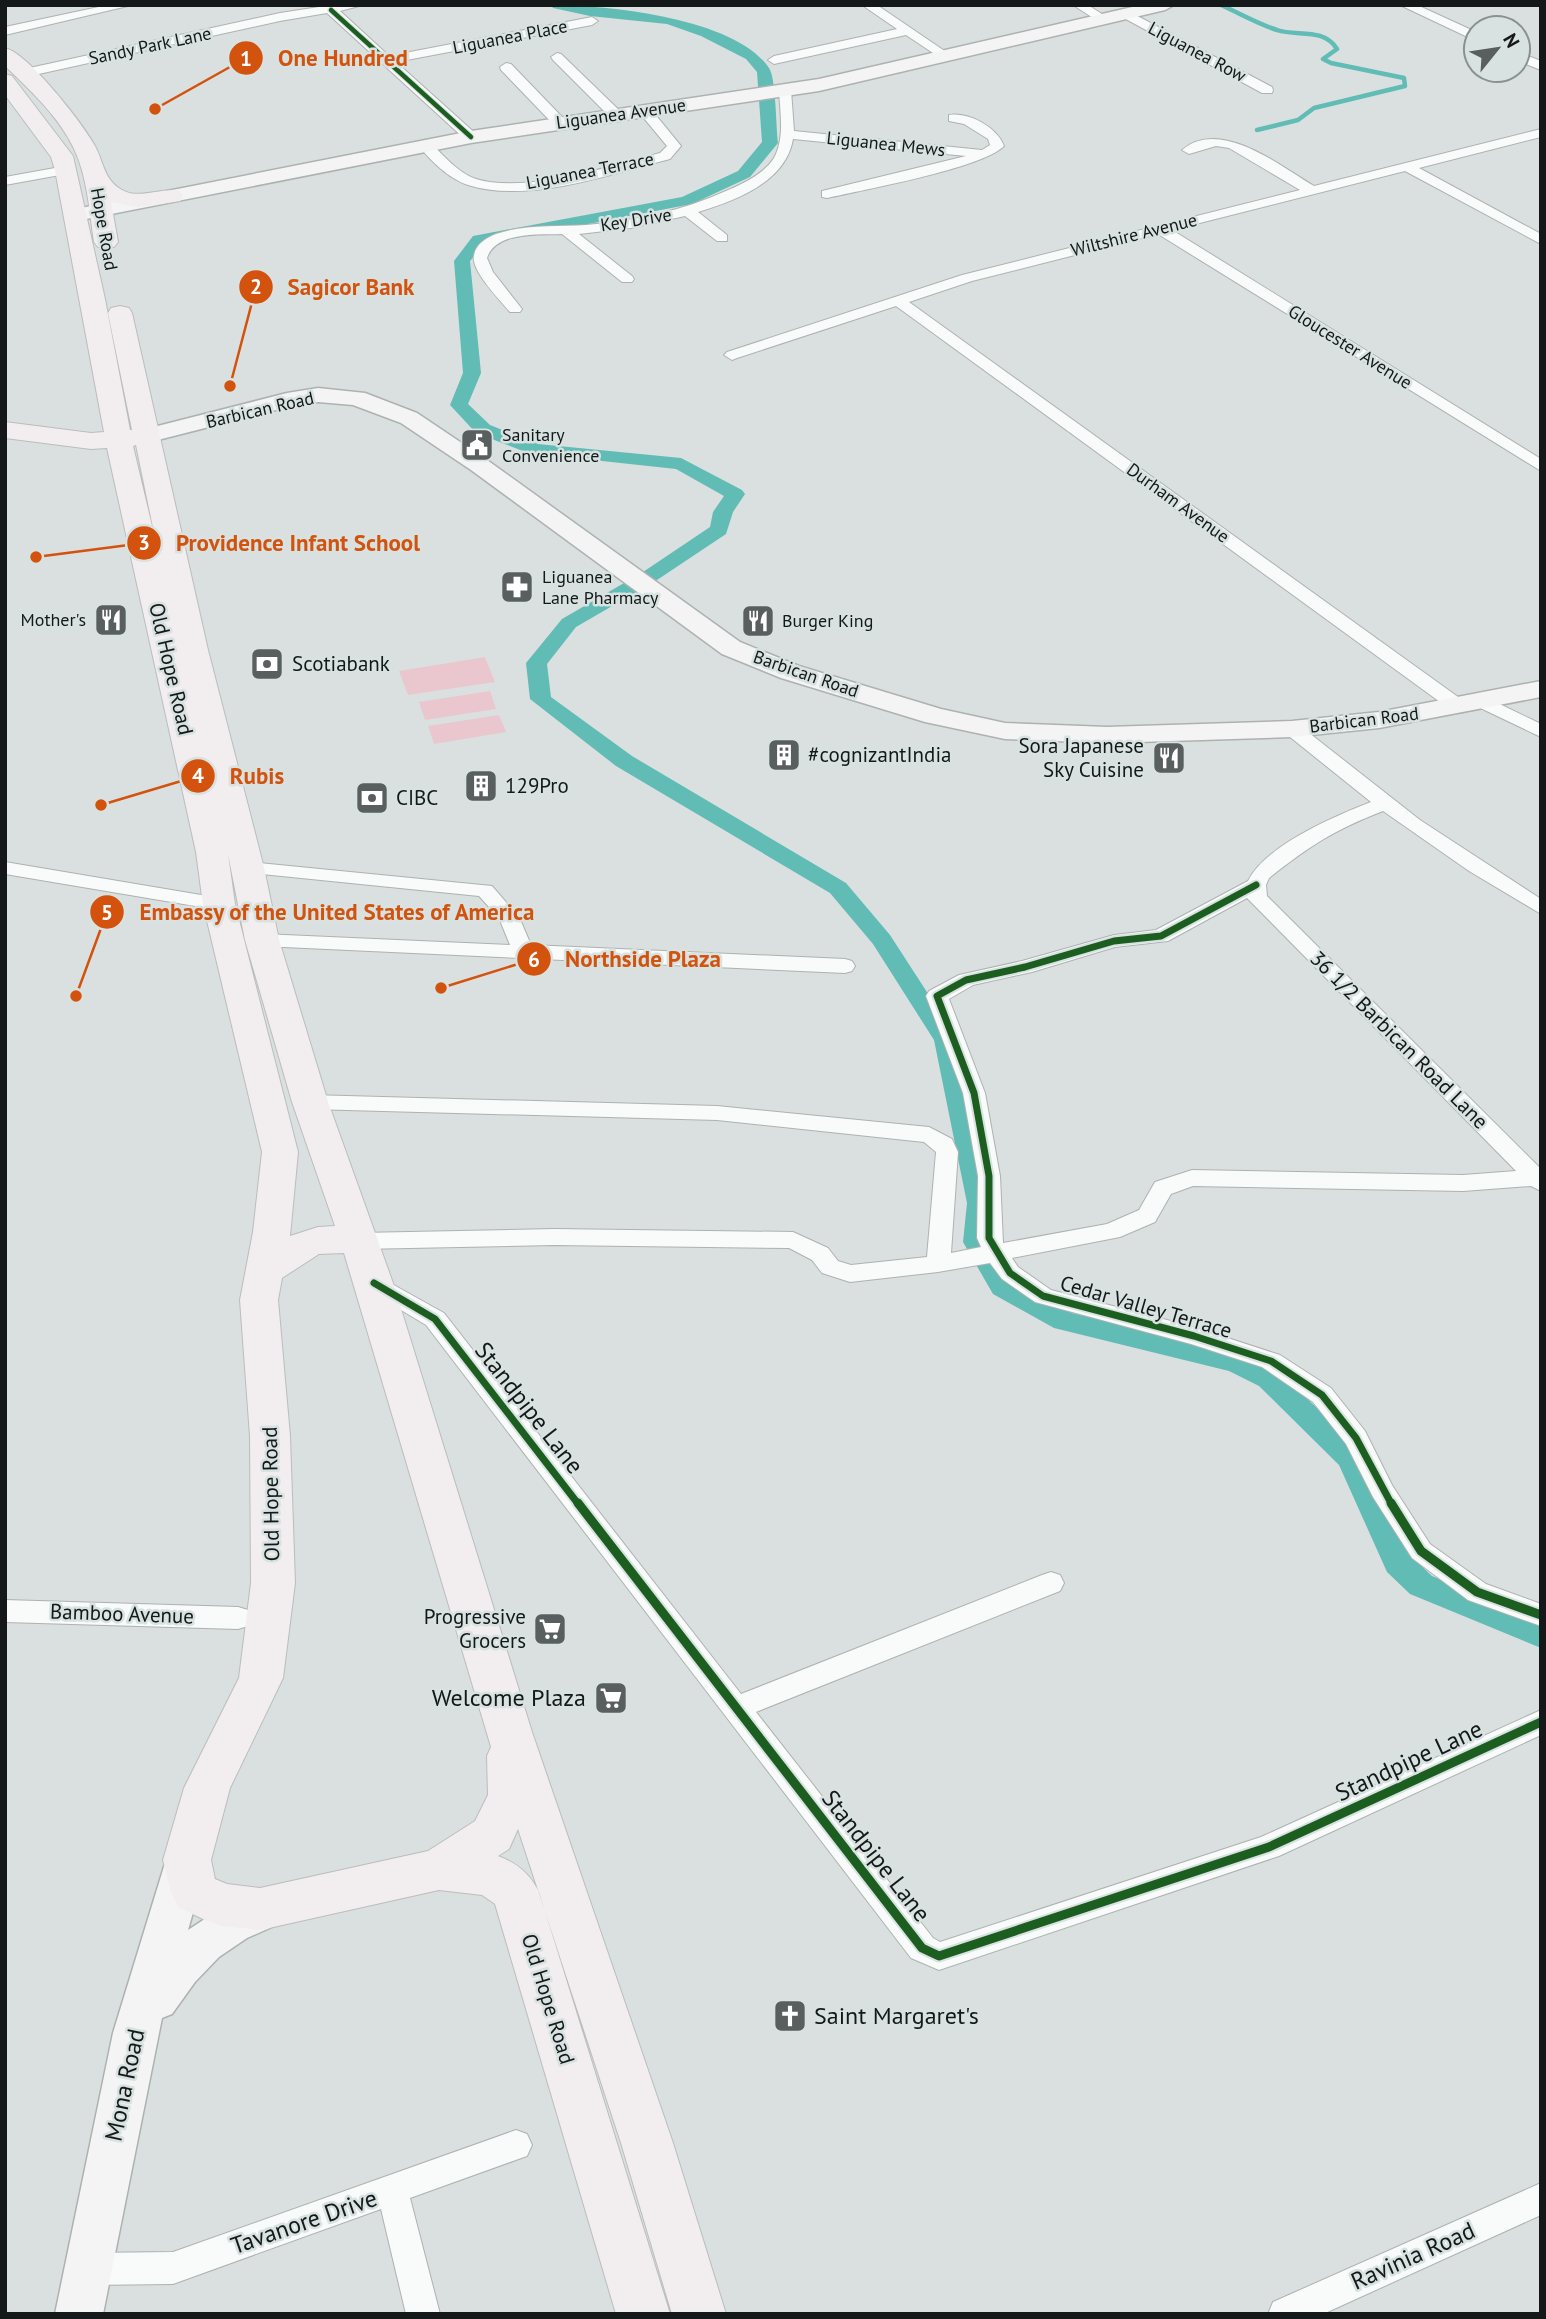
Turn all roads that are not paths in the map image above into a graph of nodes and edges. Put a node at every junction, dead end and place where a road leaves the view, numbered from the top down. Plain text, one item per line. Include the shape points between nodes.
1 (127, 5) edge
2 (290, 5) edge
3 (357, 5) edge
4 (868, 5) edge
5 (1079, 5) edge
6 (1165, 5) edge
7 (1406, 5) edge
8 (331, 10) junction
9 (305, 13) junction
10 (1126, 15) junction
11 (1104, 20) junction
12 (592, 21) dead end
13 (5, 31) edge
14 (907, 31) junction
15 (1462, 31) edge
16 (5, 54) edge
17 (946, 56) junction
18 (557, 57) dead end
19 (387, 60) junction
20 (774, 60) dead end
21 (506, 67) dead end
22 (15, 77) edge
23 (1267, 90) dead end
24 (782, 91) junction
25 (645, 111) junction
26 (616, 115) junction
27 (954, 118) dead end
28 (560, 123) junction
29 (1541, 132) edge
30 (787, 134) junction
31 (471, 137) junction
32 (425, 145) junction
33 (1189, 150) dead end
34 (985, 154) junction
35 (1405, 166) junction
36 (65, 170) junction
37 (95, 178) junction
38 (5, 181) edge
39 (1311, 190) junction
40 (827, 194) dead end
41 (172, 196) junction
42 (100, 211) junction
43 (688, 211) junction
44 (76, 215) junction
45 (1160, 229) junction
46 (565, 230) junction
47 (722, 238) dead end
48 (1541, 240) edge
49 (111, 265) dead end
50 (627, 279) dead end
51 (116, 292) dead end
52 (897, 300) junction
53 (515, 309) dead end
54 (732, 355) dead end
55 (111, 402) junction
56 (5, 430) edge
57 (33, 434) junction
58 (137, 436) junction
59 (1541, 466) edge
60 (1541, 689) edge
61 (1469, 704) junction
62 (1292, 729) junction
63 (1541, 732) edge
64 (1384, 804) junction
65 (5, 868) edge
66 (248, 868) junction
67 (1257, 891) junction
68 (219, 904) junction
69 (1541, 908) edge
70 (262, 940) junction
71 (522, 950) junction
72 (845, 966) dead end
73 (310, 1102) junction
74 (1538, 1181) edge
75 (359, 1241) junction
76 (995, 1252) junction
77 (944, 1263) junction
78 (266, 1272) junction
79 (374, 1283) junction
80 (1051, 1583) dead end
81 (5, 1611) edge
82 (1541, 1615) edge
83 (239, 1618) dead end
84 (736, 1708) junction
85 (1541, 1722) edge
86 (509, 1732) junction
87 (187, 1860) junction
88 (439, 1869) junction
89 (274, 1906) junction
90 (135, 2034) junction
91 (516, 2145) dead end
92 (392, 2190) junction
93 (1541, 2199) edge
94 (86, 2269) junction
95 (79, 2314) edge
96 (423, 2314) edge
97 (643, 2314) edge
98 (699, 2314) edge
99 (1285, 2314) edge

1 - 13 street
2 - 9 street
3 - 8 street, Sandy Park Lane
4 - 14 street
5 - 11 street
6 - 10 main road, Liguanea Avenue
7 - 15 street
8 - 9 street, Sandy Park Lane
8 - 19 street
9 - 22 street, Sandy Park Lane
10 - 11 main road, Liguanea Avenue
10 - 23 street, Liguanea Row
11 - 17 main road, Liguanea Avenue
12 - 19 street, Liguanea Place
14 - 17 street
14 - 20 street
16 - 22 main road, Hope Road
17 - 24 main road, Liguanea Avenue
18 - 26 street
19 - 31 street
21 - 28 street
22 - 36 main road, Hope Road via 62,156
22 - 37 main road, Hope Road via 74,132
24 - 25 main road, Liguanea Avenue
24 - 30 street, Key Drive
25 - 26 main road, Liguanea Avenue
25 - 32 street, Liguanea Terrace via 674,146 672,152 550,181 506,186 471,181
26 - 28 main road, Liguanea Avenue
27 - 34 street, Liguanea Mews via 994,137 997,146
28 - 31 main road, Liguanea Avenue
29 - 35 street, Wiltshire Avenue
30 - 34 street, Liguanea Mews
30 - 43 street, Key Drive via 780,160 754,183
31 - 32 main road, Liguanea Avenue
32 - 41 main road, Liguanea Avenue
33 - 39 street via 1215,142 1232,144
34 - 40 street, Liguanea Mews
35 - 39 street, Wiltshire Avenue
35 - 48 street
36 - 38 street
36 - 44 main road, Hope Road
37 - 41 main road via 116,198
37 - 42 main road, Hope Road
39 - 45 street, Wiltshire Avenue
41 - 42 main road, Liguanea Avenue
42 - 44 main road, Liguanea Avenue
42 - 49 main road, Hope Road
43 - 46 street, Key Drive
43 - 47 street
44 - 55 main road, Hope Road
45 - 52 street, Wiltshire Avenue via 1039,258
45 - 59 street, Gloucester Avenue
46 - 50 street
46 - 53 street, Key Drive via 530,230 483,248 480,258 486,273
51 - 58 main road, Hope Road
52 - 54 street, Wiltshire Avenue
52 - 61 street, Durham Avenue
55 - 57 main road via 95,419
55 - 58 main road, Hope Road
56 - 57 main road
57 - 58 main road via 91,441
58 - 62 main road, Barbican Road via 287,400 318,395 357,398 410,418 731,648 790,671 935,716 1005,731 1107,735
58 - 66 main road, Old Hope Road
58 - 68 main road, Old Hope Road
60 - 61 main road, Barbican Road
61 - 62 main road, Barbican Road
61 - 63 street
62 - 64 street
64 - 67 street via 1332,824 1302,842 1261,875
64 - 69 street via 1466,863
65 - 68 street
66 - 70 main road, Old Hope Road
66 - 71 street via 485,890 511,919
67 - 74 street, 36 1/2 Barbican Road Lane
67 - 76 street via 1161,936 1114,941 966,980 937,996 974,1093 989,1177 989,1238
68 - 78 main road, Old Hope Road via 280,1152
70 - 71 street
70 - 73 main road, Old Hope Road
71 - 72 street
73 - 75 main road, Old Hope Road
73 - 77 street via 717,1113 929,1135 944,1144 947,1152
74 - 76 street via 1192,1178 1163,1188 1147,1216 1133,1224
75 - 77 street via 541,1237 793,1240 820,1254 830,1267 850,1274
75 - 78 main road via 317,1239 291,1251
75 - 79 main road, Old Hope Road
76 - 77 street
76 - 82 street, Cedar Valley Terrace via 1010,1273 1043,1296 1194,1336 1270,1362 1322,1395 1356,1438 1421,1551 1477,1592
78 - 87 main road, Old Hope Road via 259,1300 270,1436 273,1583 268,1632 261,1678 207,1788
79 - 84 street, Standpipe Lane via 435,1319
79 - 86 main road, Old Hope Road
80 - 84 street
81 - 83 street, Bamboo Avenue
84 - 85 street, Standpipe Lane via 922,1948 939,1956 1269,1847
86 - 88 main road via 511,1795 492,1835
86 - 98 main road, Old Hope Road
87 - 89 main road, Old Hope Road via 195,1892 222,1905
87 - 90 main road, Mona Road
88 - 89 main road, Old Hope Road
88 - 97 main road, Old Hope Road via 492,1874 515,1892
89 - 90 main road via 208,1938 175,1969
90 - 94 main road, Mona Road
91 - 92 street, Tavanore Drive
92 - 94 street, Tavanore Drive via 173,2268
92 - 96 street
93 - 99 street, Ravinia Road
94 - 95 main road, Mona Road

